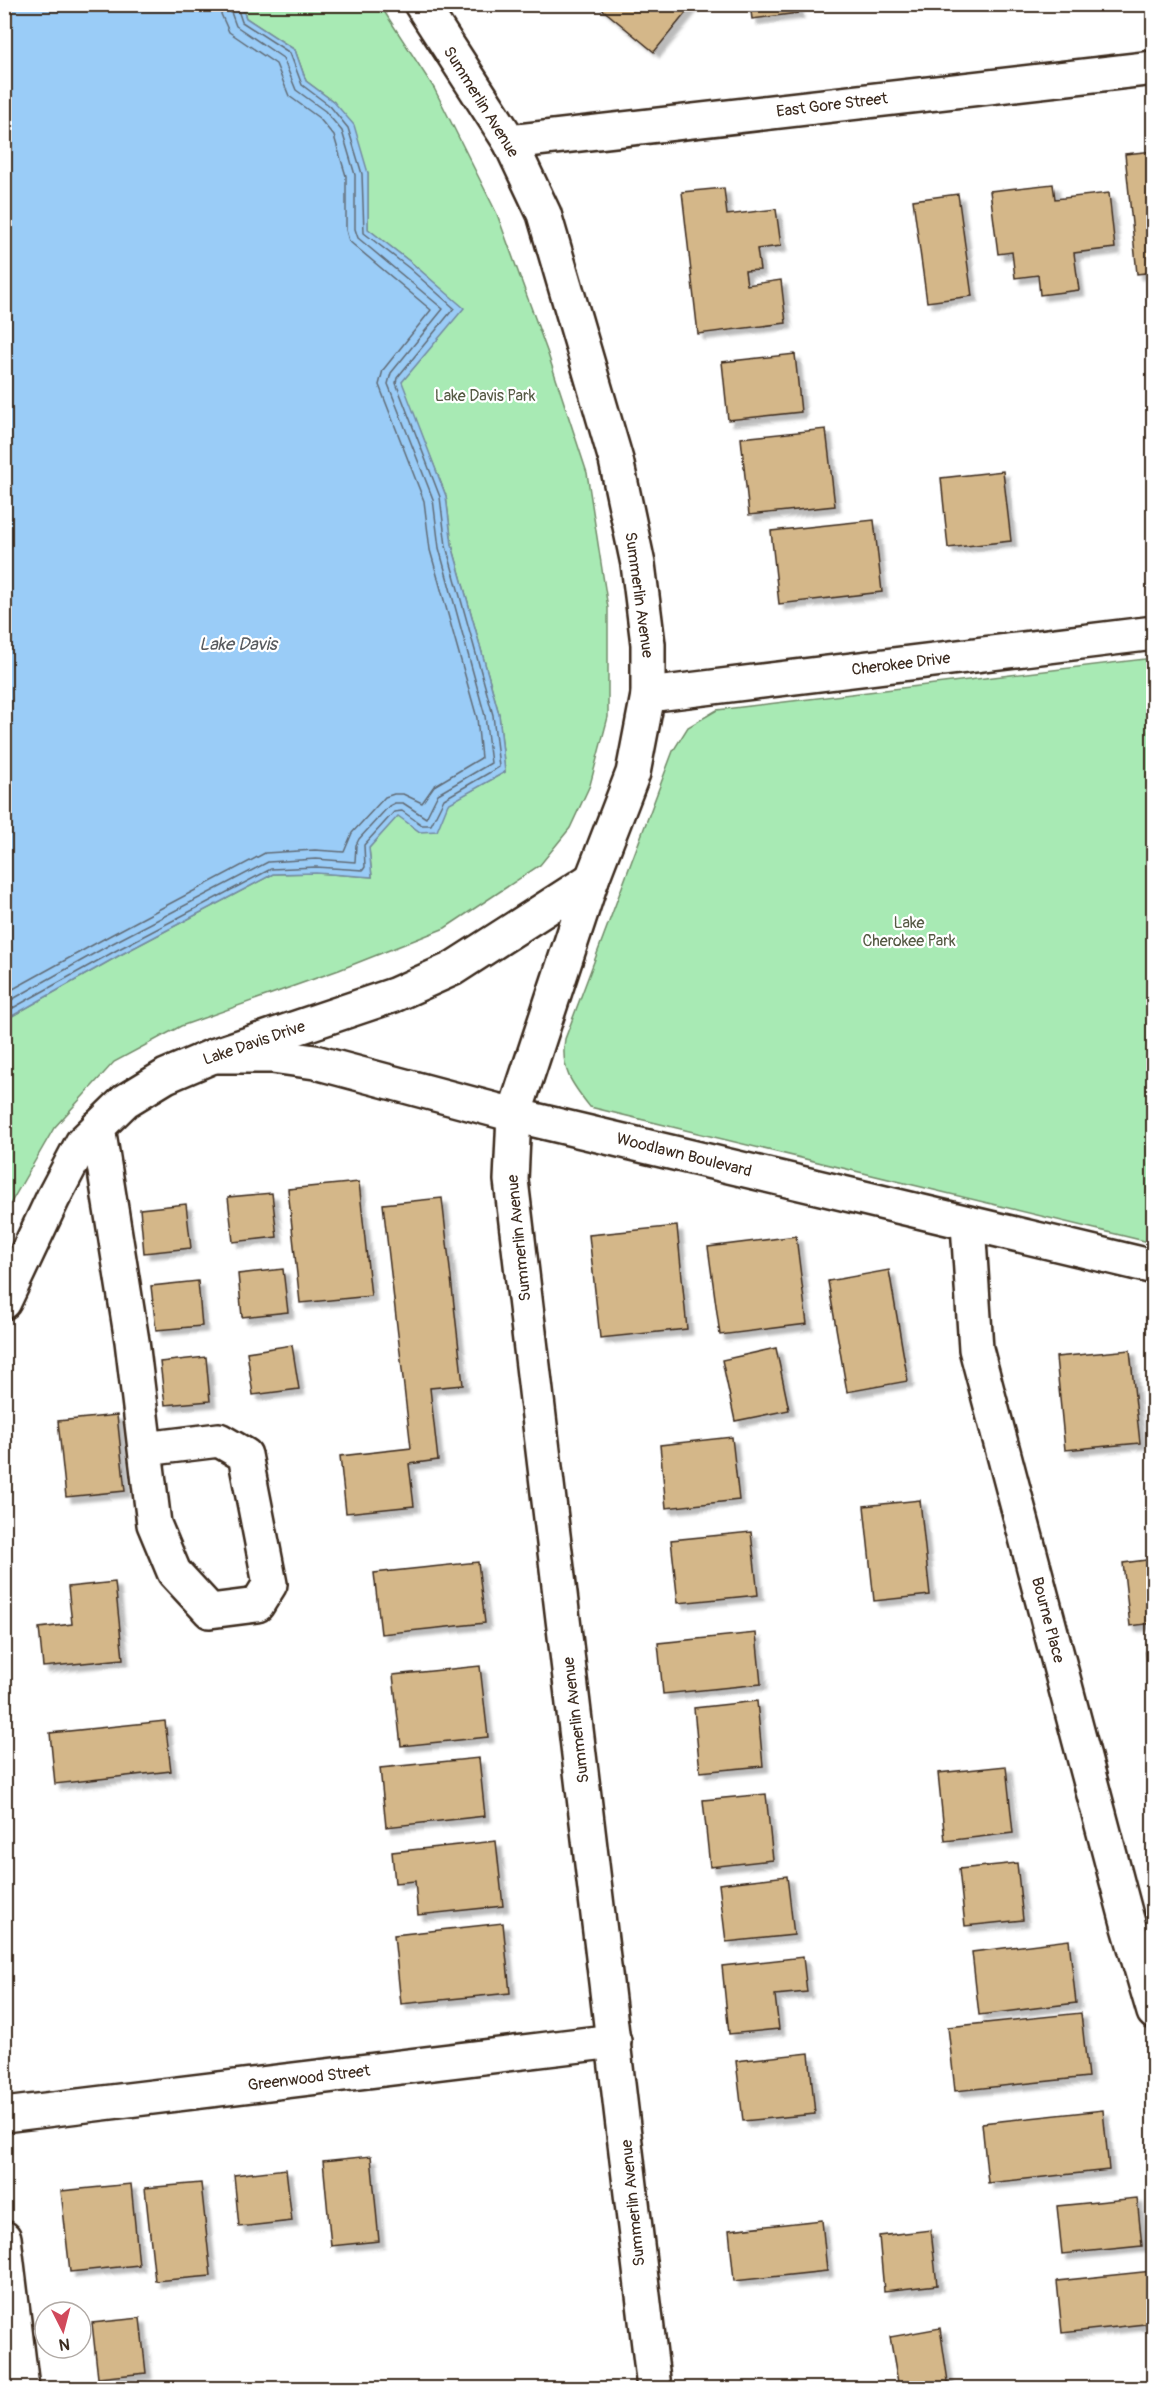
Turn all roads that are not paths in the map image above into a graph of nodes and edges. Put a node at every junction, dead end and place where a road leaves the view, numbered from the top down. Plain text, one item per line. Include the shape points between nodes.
1 (421, 4) edge
2 (1154, 68) edge
3 (510, 142) junction
4 (1154, 633) edge
5 (648, 695) junction
6 (592, 879) junction
7 (213, 1056) junction
8 (514, 1115) junction
9 (98, 1127) junction
10 (968, 1224) junction
11 (1154, 1268) edge
12 (4, 1302) edge
13 (145, 1449) junction
14 (1154, 2012) edge
15 (614, 2041) junction
16 (4, 2115) edge
17 (4, 2238) edge
18 (22, 2388) edge
19 (654, 2388) edge

1 - 3 street, Summerlin Avenue
2 - 3 street, East Gore Street
3 - 5 street, Summerlin Avenue via 544,214 616,460 638,564 648,644
4 - 5 street, Cherokee Drive
5 - 6 street, Summerlin Avenue via 633,773
6 - 7 street, Lake Davis Drive via 452,969 394,995
6 - 8 street, Summerlin Avenue
7 - 8 street, Woodlawn Boulevard via 272,1056 315,1062
7 - 9 street, Lake Davis Drive via 166,1076 125,1101
8 - 10 street, Woodlawn Boulevard
8 - 15 street, Summerlin Avenue via 512,1180
9 - 12 street, Lake Davis Drive via 82,1143
9 - 13 street
10 - 11 street, Woodlawn Boulevard
10 - 14 street, Bourne Place via 976,1349
13 - 13 street via 154,1524 174,1572 210,1611 257,1605 270,1584 245,1455 219,1440
15 - 16 street, Greenwood Street
15 - 19 street, Summerlin Avenue
17 - 18 street

